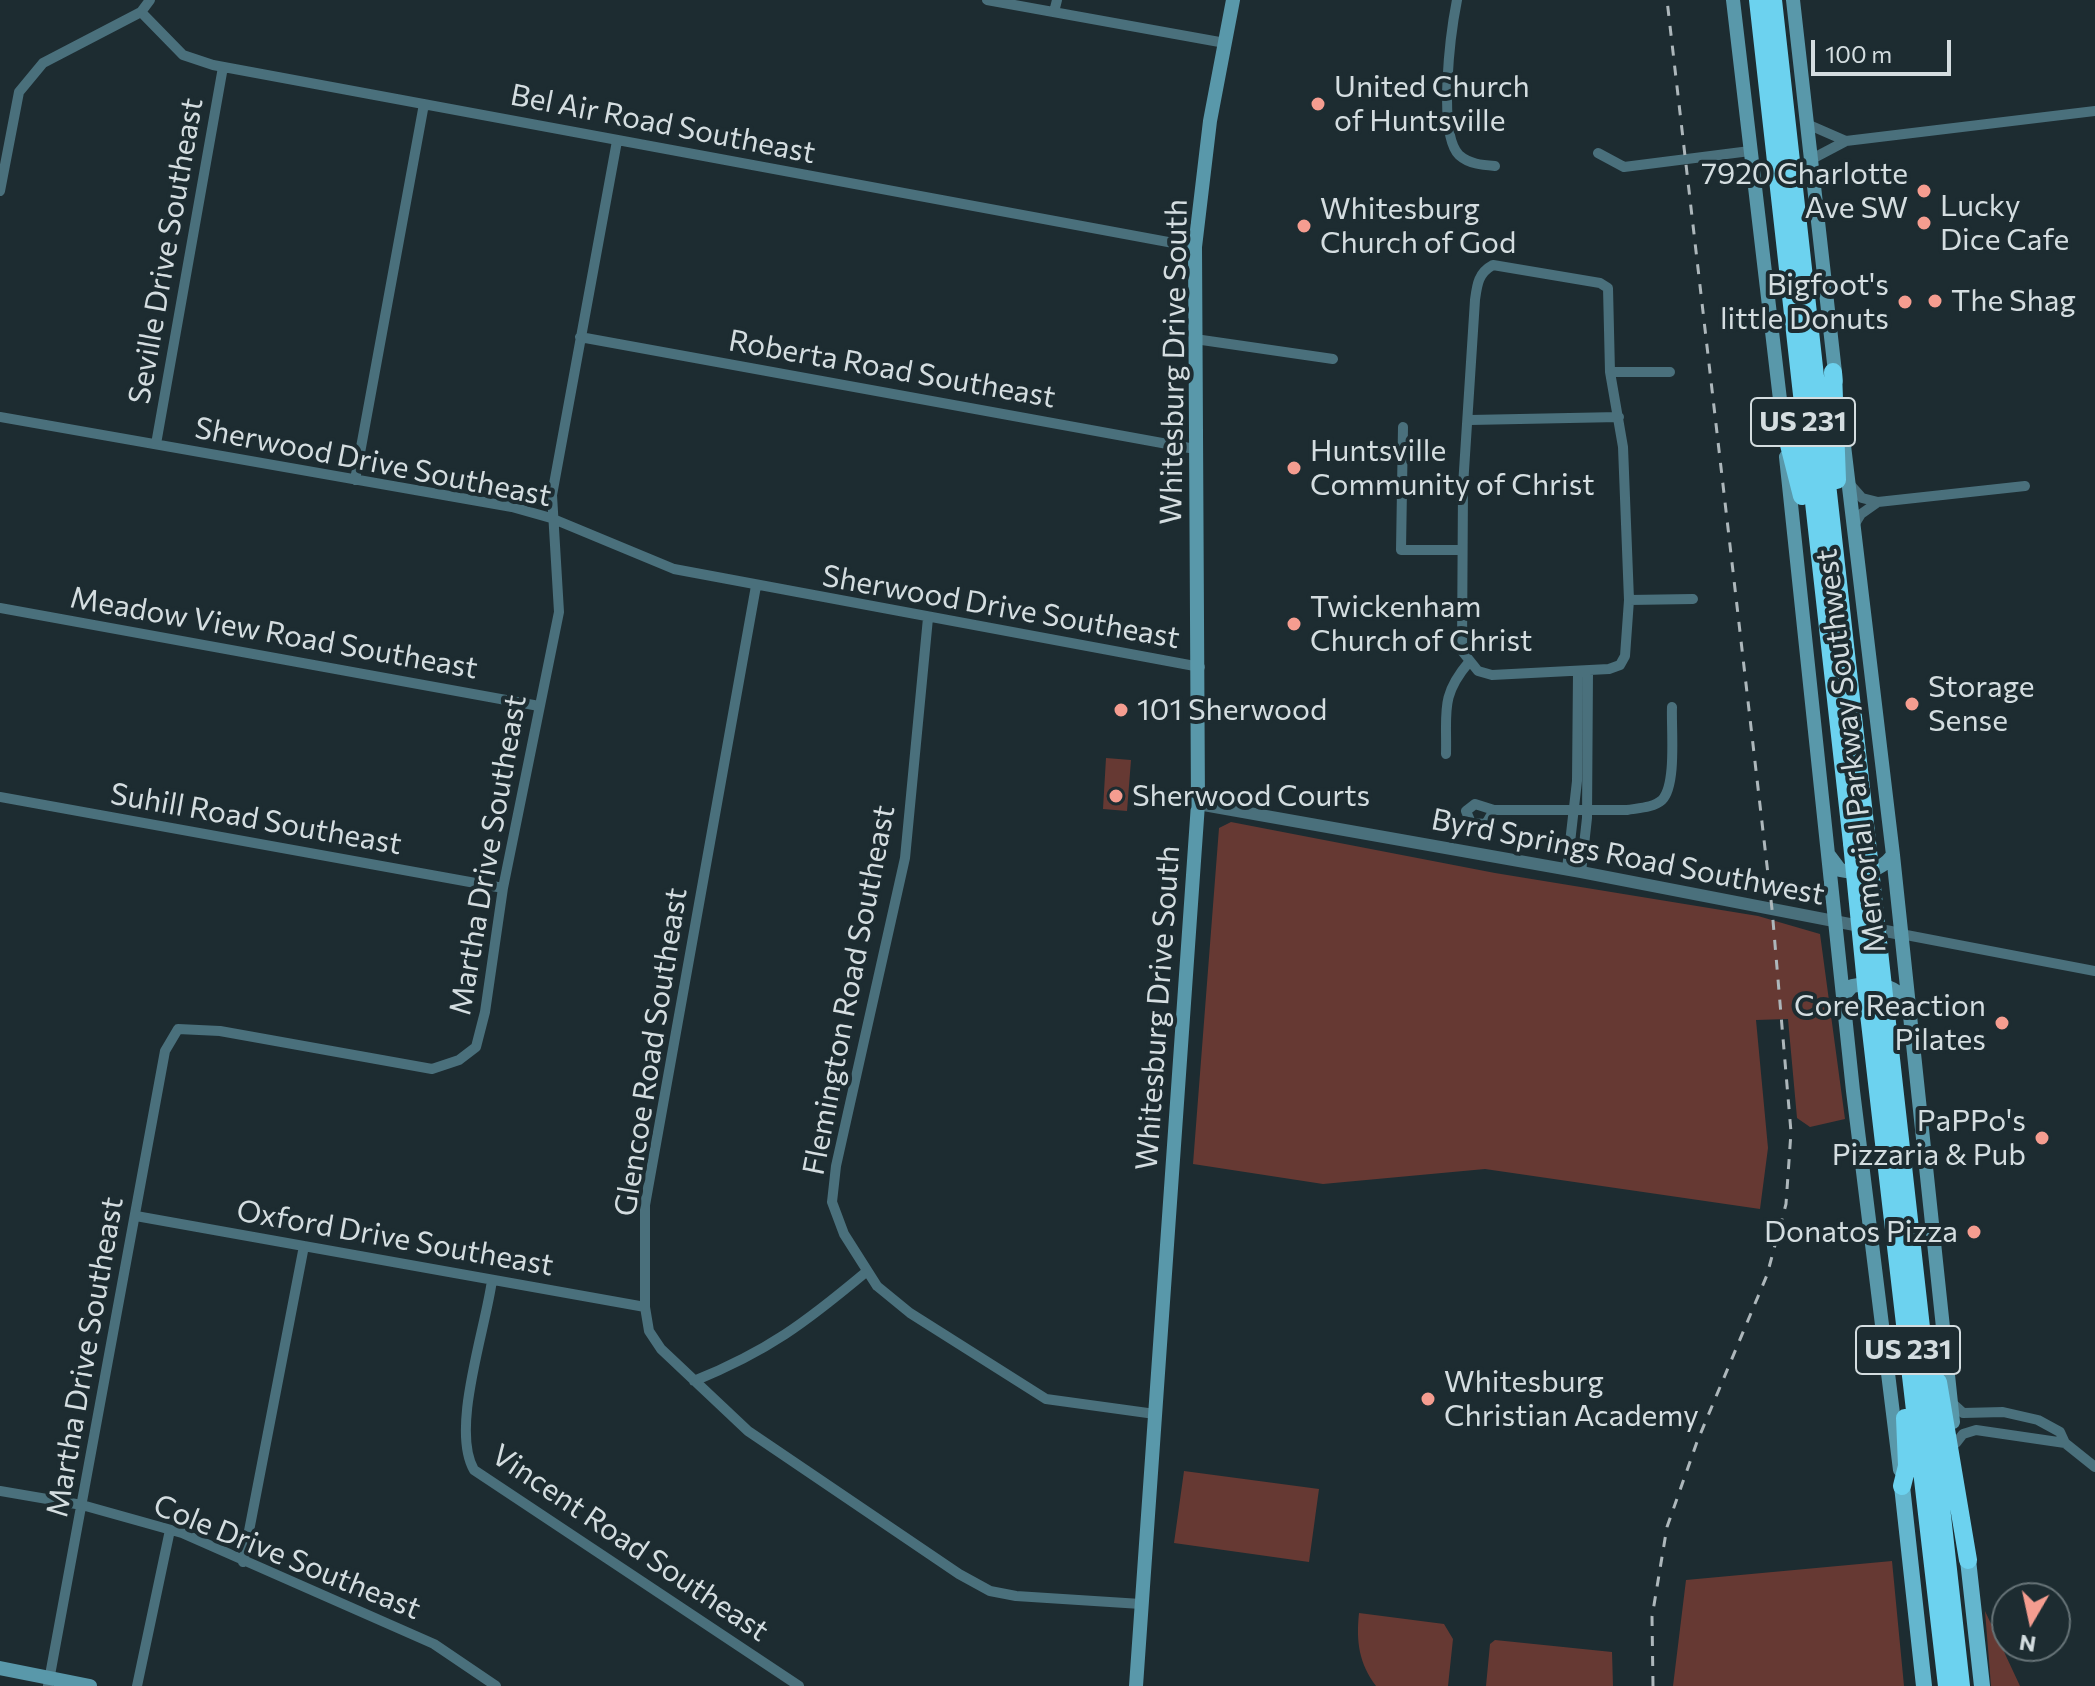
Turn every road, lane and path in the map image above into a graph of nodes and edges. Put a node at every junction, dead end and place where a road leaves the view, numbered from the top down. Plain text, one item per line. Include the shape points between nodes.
1 (150, 0) edge
2 (987, 0) edge
3 (1057, 0) edge
4 (1233, 0) edge
5 (1457, 0) edge
6 (1733, 0) edge
7 (1758, 0) edge
8 (1773, 0) edge
9 (1793, 0) edge
10 (141, 12) junction
11 (1054, 12) junction
12 (1225, 43) junction
13 (223, 67) junction
14 (424, 104) junction
15 (2095, 111) edge
16 (1807, 124) junction
17 (617, 141) junction
18 (1846, 141) junction
19 (1750, 151) junction
20 (1598, 153) dead end
21 (1810, 160) junction
22 (1495, 166) dead end
23 (0, 191) edge
24 (1195, 247) junction
25 (580, 337) junction
26 (1195, 339) junction
27 (1333, 359) dead end
28 (1610, 372) junction
29 (1670, 372) dead end
30 (1833, 372) junction
31 (0, 417) edge
32 (1619, 417) junction
33 (1782, 417) junction
34 (1470, 420) junction
35 (1403, 427) dead end
36 (156, 444) junction
37 (1195, 449) junction
38 (355, 480) junction
39 (1848, 481) junction
40 (2025, 486) dead end
41 (1878, 502) junction
42 (551, 518) junction
43 (1852, 529) junction
44 (1462, 550) junction
45 (756, 586) junction
46 (1693, 599) dead end
47 (1629, 600) junction
48 (0, 608) edge
49 (1832, 612) junction
50 (928, 618) junction
51 (1469, 662) junction
52 (1200, 667) junction
53 (1583, 672) junction
54 (539, 706) junction
55 (1672, 707) dead end
56 (1446, 754) dead end
57 (0, 797) edge
58 (1198, 804) junction
59 (1494, 810) dead end
60 (1574, 810) junction
61 (1588, 810) junction
62 (1828, 854) junction
63 (1893, 855) junction
64 (1567, 869) junction
65 (1581, 872) junction
66 (503, 888) junction
67 (1836, 923) junction
68 (1901, 934) junction
69 (2095, 971) edge
70 (1844, 995) junction
71 (1909, 1006) junction
72 (136, 1216) junction
73 (304, 1246) junction
74 (866, 1272) junction
75 (492, 1280) junction
76 (1909, 1294) junction
77 (645, 1307) junction
78 (694, 1381) junction
79 (1951, 1402) junction
80 (1155, 1414) junction
81 (1956, 1443) junction
82 (2065, 1443) junction
83 (2095, 1467) edge
84 (1902, 1486) junction
85 (0, 1491) edge
86 (82, 1505) junction
87 (170, 1530) junction
88 (1968, 1560) junction
89 (243, 1562) junction
90 (1141, 1604) junction
91 (0, 1668) edge
92 (49, 1681) edge
93 (90, 1686) edge
94 (137, 1686) edge
95 (496, 1686) edge
96 (799, 1686) edge
97 (1136, 1686) edge
98 (1924, 1686) edge
99 (1947, 1686) edge
100 (1961, 1686) edge
101 (1982, 1686) edge

1 - 10 street
2 - 11 street
3 - 11 street
4 - 12 main road, Whitesburg Drive South
5 - 22 street via 1449,123 1461,157
6 - 19 main road, Memorial Parkway Southwest
7 - 49 highway, Memorial Parkway Southwest / US 231
8 - 49 highway, Memorial Parkway Southwest / US 231
9 - 16 main road, Memorial Parkway Southwest
10 - 13 street, Bel Air Road Southeast via 183,55
10 - 23 street via 43,63 19,92
11 - 12 street
12 - 24 main road, Whitesburg Drive South
13 - 14 street, Bel Air Road Southeast
13 - 36 street, Seville Drive Southeast
14 - 17 street, Bel Air Road Southeast
14 - 38 street
15 - 18 street
16 - 18 street
16 - 21 main road, Memorial Parkway Southwest
17 - 24 street, Bel Air Road Southeast
17 - 25 street, Martha Drive Southeast
18 - 21 street
19 - 20 street via 1624,167
19 - 33 main road, Memorial Parkway Southwest
21 - 30 main road, Memorial Parkway Southwest
24 - 26 main road, Whitesburg Drive South
25 - 37 street, Roberta Road Southeast
25 - 42 street, Martha Drive Southeast
26 - 27 street
26 - 37 main road, Whitesburg Drive South
28 - 29 street
28 - 32 street
28 - 34 street via 1608,288 1493,265 1477,281
30 - 39 main road, Memorial Parkway Southwest
30 - 49 highway
31 - 36 street, Sherwood Drive Southeast
32 - 34 street
32 - 47 street
33 - 49 highway via 1804,502 1815,586
33 - 62 main road, Memorial Parkway Southwest
34 - 44 street
35 - 44 street via 1401,550
36 - 38 street, Sherwood Drive Southeast
37 - 52 main road, Whitesburg Drive South
38 - 42 street, Sherwood Drive Southeast
39 - 41 street via 1862,498
39 - 43 main road, Memorial Parkway Southwest
40 - 41 street
41 - 43 street
42 - 45 street, Sherwood Drive Southeast via 674,569
42 - 54 street, Martha Drive Southeast via 559,612
43 - 63 main road, Memorial Parkway Southwest
44 - 51 street via 1460,635
45 - 50 street, Sherwood Drive Southeast
45 - 77 street, Glencoe Road Southeast via 645,1205
46 - 47 street
47 - 53 street via 1620,665
48 - 54 street, Meadow View Road Southeast
49 - 76 highway, Memorial Parkway Southwest / US 231, bridge
50 - 52 street, Sherwood Drive Southeast
50 - 74 street, Flemington Road Southeast via 905,858 832,1202
51 - 53 street via 1492,675
51 - 56 street via 1447,695
52 - 58 main road, Whitesburg Drive South
53 - 60 street
53 - 61 street
54 - 66 street, Martha Drive Southeast
55 - 61 street via 1671,785 1662,800 1648,807
57 - 66 street, Suhill Road Southeast
58 - 64 street, Byrd Springs Road Southwest
58 - 80 main road, Whitesburg Drive South
59 - 60 street
60 - 61 street
60 - 64 street
61 - 65 street
62 - 63 main road via 1840,870 1861,873 1882,867
62 - 67 main road, Memorial Parkway Southwest
63 - 68 main road, Memorial Parkway Southwest
64 - 65 street, Byrd Springs Road Southwest
65 - 67 street, Byrd Springs Road Southwest
66 - 72 street, Martha Drive Southeast via 479,1036 476,1047 459,1060 432,1069 220,1031 178,1029 165,1051
67 - 68 street, Byrd Springs Road Southwest
67 - 70 main road, Memorial Parkway Southwest
68 - 69 street, Byrd Springs Road Southwest
68 - 71 main road, Memorial Parkway Southwest
70 - 71 main road via 1852,986 1882,984 1901,993
70 - 84 main road, Memorial Parkway Southwest
71 - 79 main road, Memorial Parkway Southwest
72 - 73 street, Oxford Drive Southeast
72 - 86 street, Martha Drive Southeast
73 - 75 street, Oxford Drive Southeast
73 - 89 street
74 - 78 street via 792,1332 750,1358
74 - 80 street, Flemington Road Southeast via 910,1313 1046,1399
75 - 77 street, Oxford Drive Southeast
75 - 96 street, Vincent Road Southeast via 468,1409 466,1456 474,1470
76 - 84 highway via 1897,1322 1907,1466
76 - 88 highway via 1927,1318
76 - 99 highway, Memorial Parkway Southwest / US 231
76 - 100 highway, Memorial Parkway Southwest / US 231
77 - 78 street, Glencoe Road Southeast via 649,1331
78 - 90 street, Glencoe Road Southeast via 748,1431 990,1591
79 - 81 main road, Memorial Parkway Southwest
79 - 82 street via 1963,1413 2003,1412 2038,1420 2060,1432
80 - 90 main road, Whitesburg Drive South
81 - 82 street via 1976,1430
81 - 88 main road, Memorial Parkway Southwest
82 - 83 street
84 - 98 main road, Memorial Parkway Southwest
85 - 86 street, Cole Drive Southeast
86 - 87 street, Cole Drive Southeast
86 - 92 street, Martha Drive Southeast
87 - 89 street, Cole Drive Southeast
87 - 94 street
88 - 101 main road, Memorial Parkway Southwest
89 - 95 street, Cole Drive Southeast via 434,1644
90 - 97 main road, Whitesburg Drive South
91 - 92 main road
92 - 93 main road

